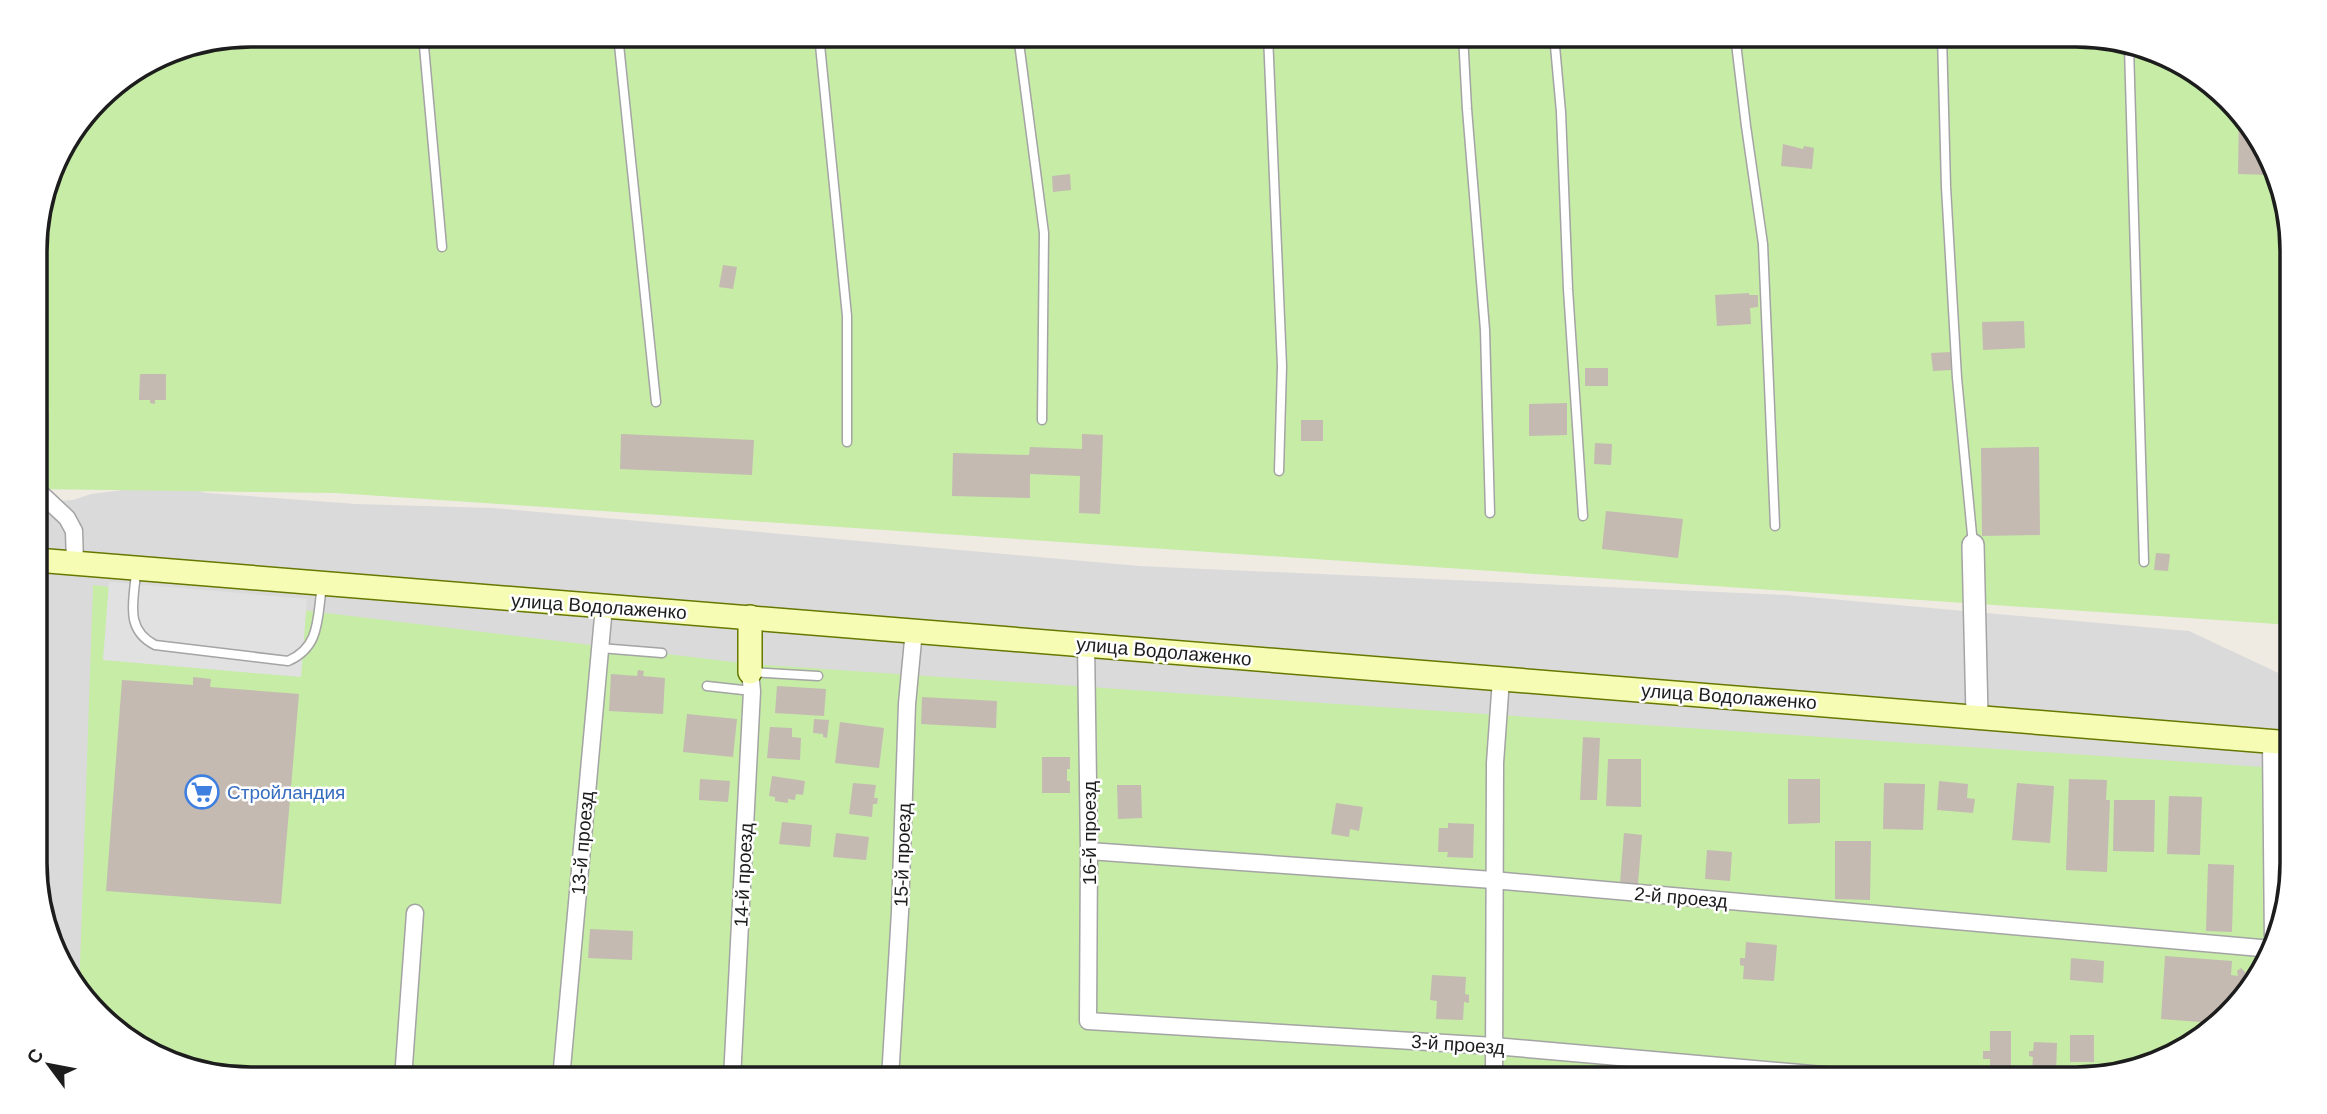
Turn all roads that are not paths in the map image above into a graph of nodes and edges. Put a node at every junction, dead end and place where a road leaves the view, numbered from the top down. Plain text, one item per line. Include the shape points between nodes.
1 (1269, 47) edge
2 (1465, 47) edge
3 (1555, 47) edge
4 (1737, 47) edge
5 (1942, 47) edge
6 (424, 48) edge
7 (619, 48) edge
8 (820, 48) edge
9 (1020, 48) edge
10 (2129, 55) edge
11 (442, 247) dead end
12 (656, 402) dead end
13 (1042, 420) dead end
14 (848, 442) dead end
15 (1279, 471) dead end
16 (48, 500) edge
17 (1490, 513) dead end
18 (1584, 516) dead end
19 (1775, 526) dead end
20 (1973, 545) joint
21 (47, 561) edge
22 (2144, 562) dead end
23 (75, 563) junction
24 (136, 569) junction
25 (322, 584) junction
26 (604, 607) junction
27 (750, 617) junction
28 (915, 631) junction
29 (1086, 645) junction
30 (600, 648) junction
31 (662, 653) dead end
32 (818, 676) dead end
33 (1501, 679) junction
34 (751, 681) junction
35 (707, 686) dead end
36 (1977, 716) junction
37 (2280, 742) edge
38 (2280, 767) edge
39 (1089, 851) junction
40 (1493, 880) junction
41 (2274, 909) edge
42 (415, 912) dead end
43 (2261, 948) edge
44 (1088, 1021) joint
45 (1494, 1046) junction
46 (1493, 1066) edge
47 (1724, 1066) edge
48 (403, 1067) edge
49 (562, 1067) edge
50 (733, 1067) edge
51 (891, 1067) edge

1 - 15 lane via 1282,366
2 - 17 lane via 1485,330
3 - 18 lane
4 - 19 lane via 1763,244
5 - 20 lane via 1945,187
6 - 11 lane
7 - 12 lane
8 - 14 lane via 847,316
9 - 13 lane via 1044,233
10 - 22 lane
16 - 23 street via 74,531
20 - 36 street
21 - 23 main road, улица Водолаженко
23 - 24 main road, улица Водолаженко
24 - 25 main road, улица Водолаженко
24 - 25 lane via 133,621 144,639 155,645 288,661 299,656 314,638
25 - 26 main road, улица Водолаженко
26 - 27 main road, улица Водолаженко
26 - 30 street, 13-й проезд
27 - 28 main road, улица Водолаженко
27 - 34 main road
28 - 29 main road, улица Водолаженко
28 - 51 street, 15-й проезд via 907,704
29 - 33 main road, улица Водолаженко
29 - 39 street, 16-й проезд
30 - 31 lane
30 - 49 street, 13-й проезд
32 - 34 lane
33 - 36 main road, улица Водолаженко
33 - 40 street via 1494,763
34 - 35 lane
34 - 50 street, 14-й проезд
36 - 37 main road, улица Водолаженко
38 - 41 street
39 - 40 street, 2-й проезд
39 - 44 street, 16-й проезд
40 - 43 street, 2-й проезд
40 - 45 street
42 - 48 street
44 - 45 street, 3-й проезд
45 - 46 street
45 - 47 street, 3-й проезд

